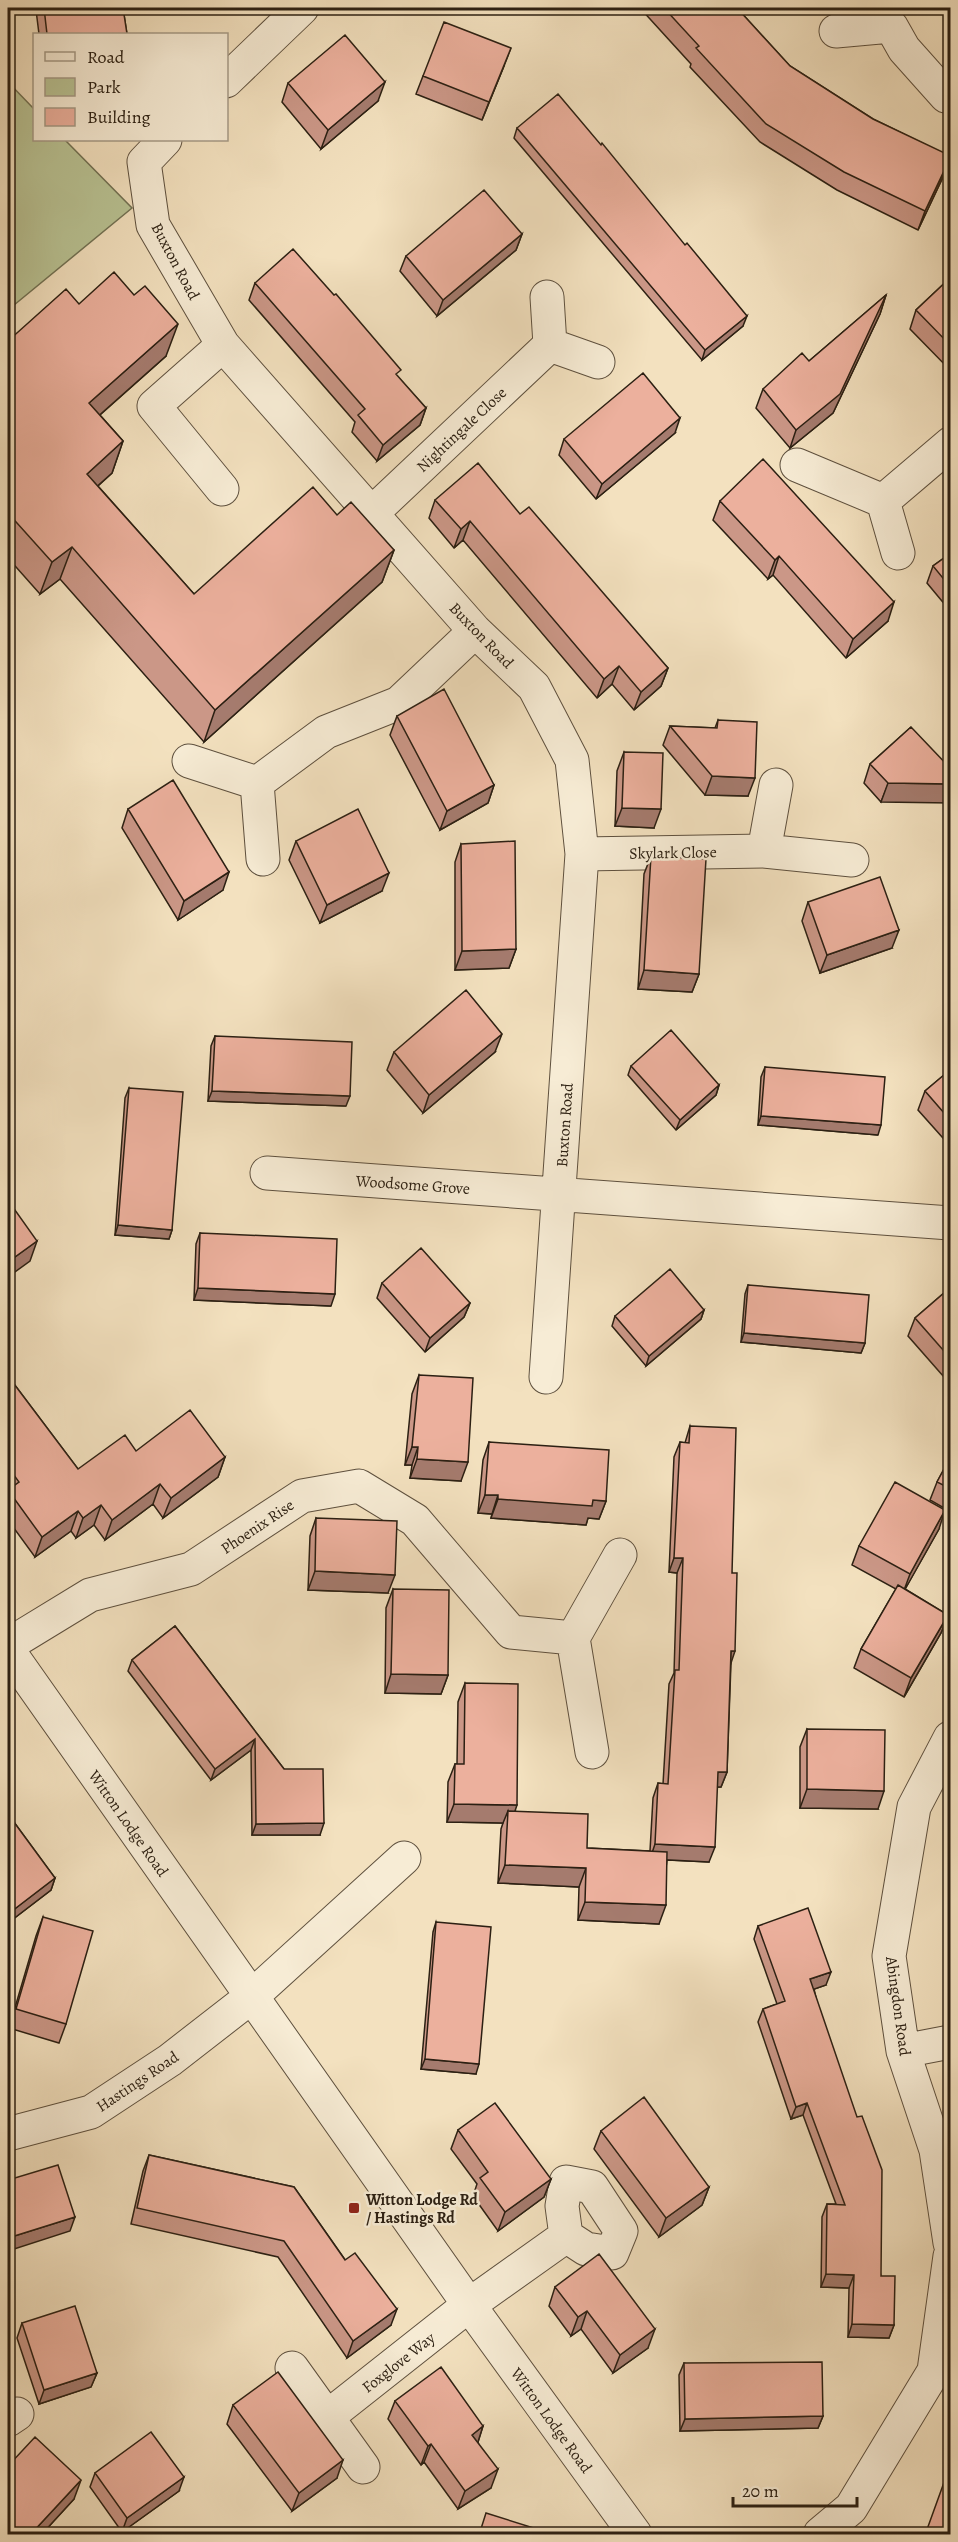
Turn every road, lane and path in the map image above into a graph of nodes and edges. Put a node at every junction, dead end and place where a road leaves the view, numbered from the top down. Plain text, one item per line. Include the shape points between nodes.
1 (302, 8) edge
2 (897, 17) edge
3 (836, 31) dead end
4 (228, 79) edge
5 (951, 96) edge
6 (154, 151) edge
7 (547, 297) dead end
8 (223, 345) junction
9 (550, 345) junction
10 (598, 362) dead end
11 (951, 444) edge
12 (797, 465) dead end
13 (222, 489) dead end
14 (883, 501) junction
15 (372, 513) junction
16 (898, 553) dead end
17 (475, 631) junction
18 (189, 761) dead end
19 (257, 783) junction
20 (776, 785) dead end
21 (764, 851) junction
22 (582, 854) junction
23 (263, 859) dead end
24 (852, 860) dead end
25 (267, 1173) dead end
26 (559, 1195) junction
27 (951, 1223) edge
28 (546, 1377) dead end
29 (620, 1555) dead end
30 (573, 1638) junction
31 (8, 1647) edge
32 (951, 1738) edge
33 (592, 1752) dead end
34 (404, 1858) dead end
35 (251, 1997) junction
36 (951, 2042) edge
37 (903, 2051) junction
38 (8, 2134) edge
39 (566, 2236) dead end
40 (951, 2243) edge
41 (951, 2256) edge
42 (469, 2305) junction
43 (292, 2368) dead end
44 (942, 2374) edge
45 (326, 2418) junction
46 (363, 2467) dead end
47 (635, 2535) edge
48 (820, 2535) edge

1 - 4 street
2 - 3 street
2 - 5 street via 904,49 946,96
6 - 8 street, Buxton Road via 153,225
7 - 9 street
8 - 13 street via 154,406
8 - 15 street, Buxton Road
9 - 10 street
9 - 15 street, Nightingale Close
11 - 14 street
12 - 14 street
14 - 16 street
15 - 17 street, Buxton Road
17 - 19 street via 399,703 326,732
17 - 22 street, Buxton Road via 534,687 572,760
18 - 19 street
19 - 23 street
20 - 21 street
21 - 22 street, Skylark Close
21 - 24 street, Skylark Close
22 - 26 street, Buxton Road
25 - 26 street, Woodsome Grove
26 - 27 street
26 - 28 street, Buxton Road
29 - 30 street
30 - 31 street, Phoenix Rise via 511,1632 415,1520 359,1486 302,1496 191,1569 90,1595
30 - 33 street
31 - 35 street, Witton Lodge Road
32 - 37 street, Abingdon Road via 914,1807 889,1956
34 - 35 street
35 - 38 street, Hastings Road via 170,2060 91,2112
35 - 42 street, Witton Lodge Road
36 - 37 street
37 - 40 street, Abingdon Road via 936,2150
39 - 42 street
41 - 44 street
42 - 45 street, Foxglove Way
42 - 47 street, Witton Lodge Road
43 - 45 street
44 - 48 street via 851,2508
45 - 46 street

